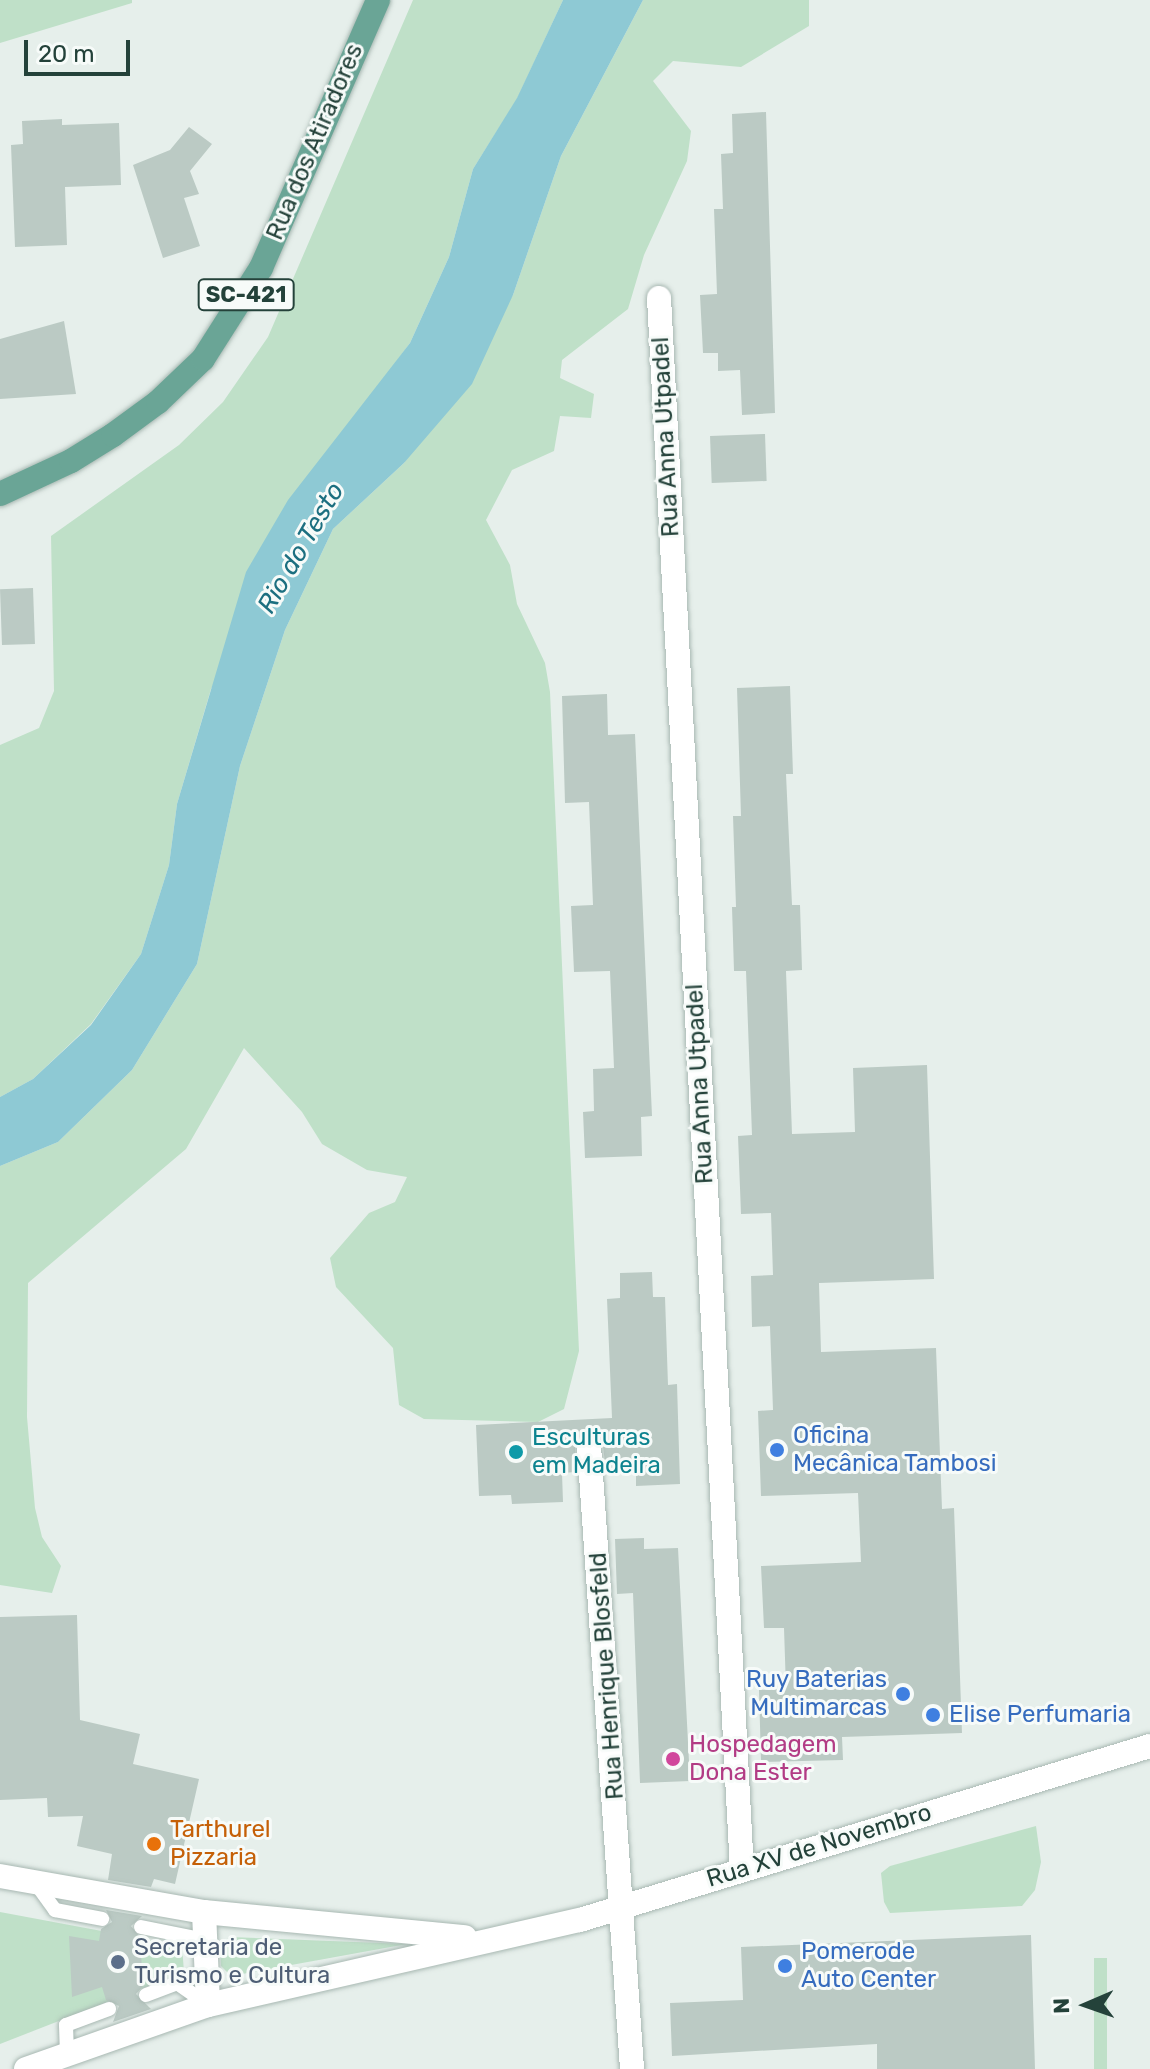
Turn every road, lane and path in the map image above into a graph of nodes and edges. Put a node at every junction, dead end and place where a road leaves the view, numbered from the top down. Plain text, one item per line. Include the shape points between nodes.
1 (378, 0) edge
2 (659, 298) dead end
3 (0, 494) edge
4 (589, 1446) dead end
5 (1150, 1746) edge
6 (742, 1870) junction
7 (0, 1876) edge
8 (34, 1881) junction
9 (624, 1906) junction
10 (204, 1912) junction
11 (102, 1919) dead end
12 (141, 1927) dead end
13 (176, 1934) junction
14 (486, 1939) junction
15 (205, 1940) junction
16 (207, 1972) junction
17 (177, 1983) junction
18 (146, 1995) dead end
19 (208, 2005) junction
20 (109, 2009) dead end
21 (67, 2054) junction
22 (26, 2069) edge
23 (632, 2069) edge

1 - 3 main road, Rua dos Atiradores / SC-421 via 261,268 203,359 113,435
2 - 6 street, Rua Anna Utpadel
4 - 9 street, Rua Henrique Blosfeld
5 - 6 street, Rua XV de Novembro
6 - 9 street, Rua XV de Novembro
7 - 8 street, Rua XV de Novembro
8 - 10 street, Rua XV de Novembro
8 - 11 lane via 55,1910
9 - 14 street, Rua XV de Novembro
9 - 23 street, Rua Henrique Blosfeld
10 - 13 lane
10 - 14 street, Rua XV de Novembro
10 - 15 street
12 - 13 lane
13 - 15 lane
14 - 19 street, Rua XV de Novembro
15 - 16 street
16 - 17 lane
16 - 19 street
17 - 18 lane
17 - 19 lane
19 - 21 street, Rua XV de Novembro
20 - 21 lane via 66,2025
21 - 22 street, Rua XV de Novembro

